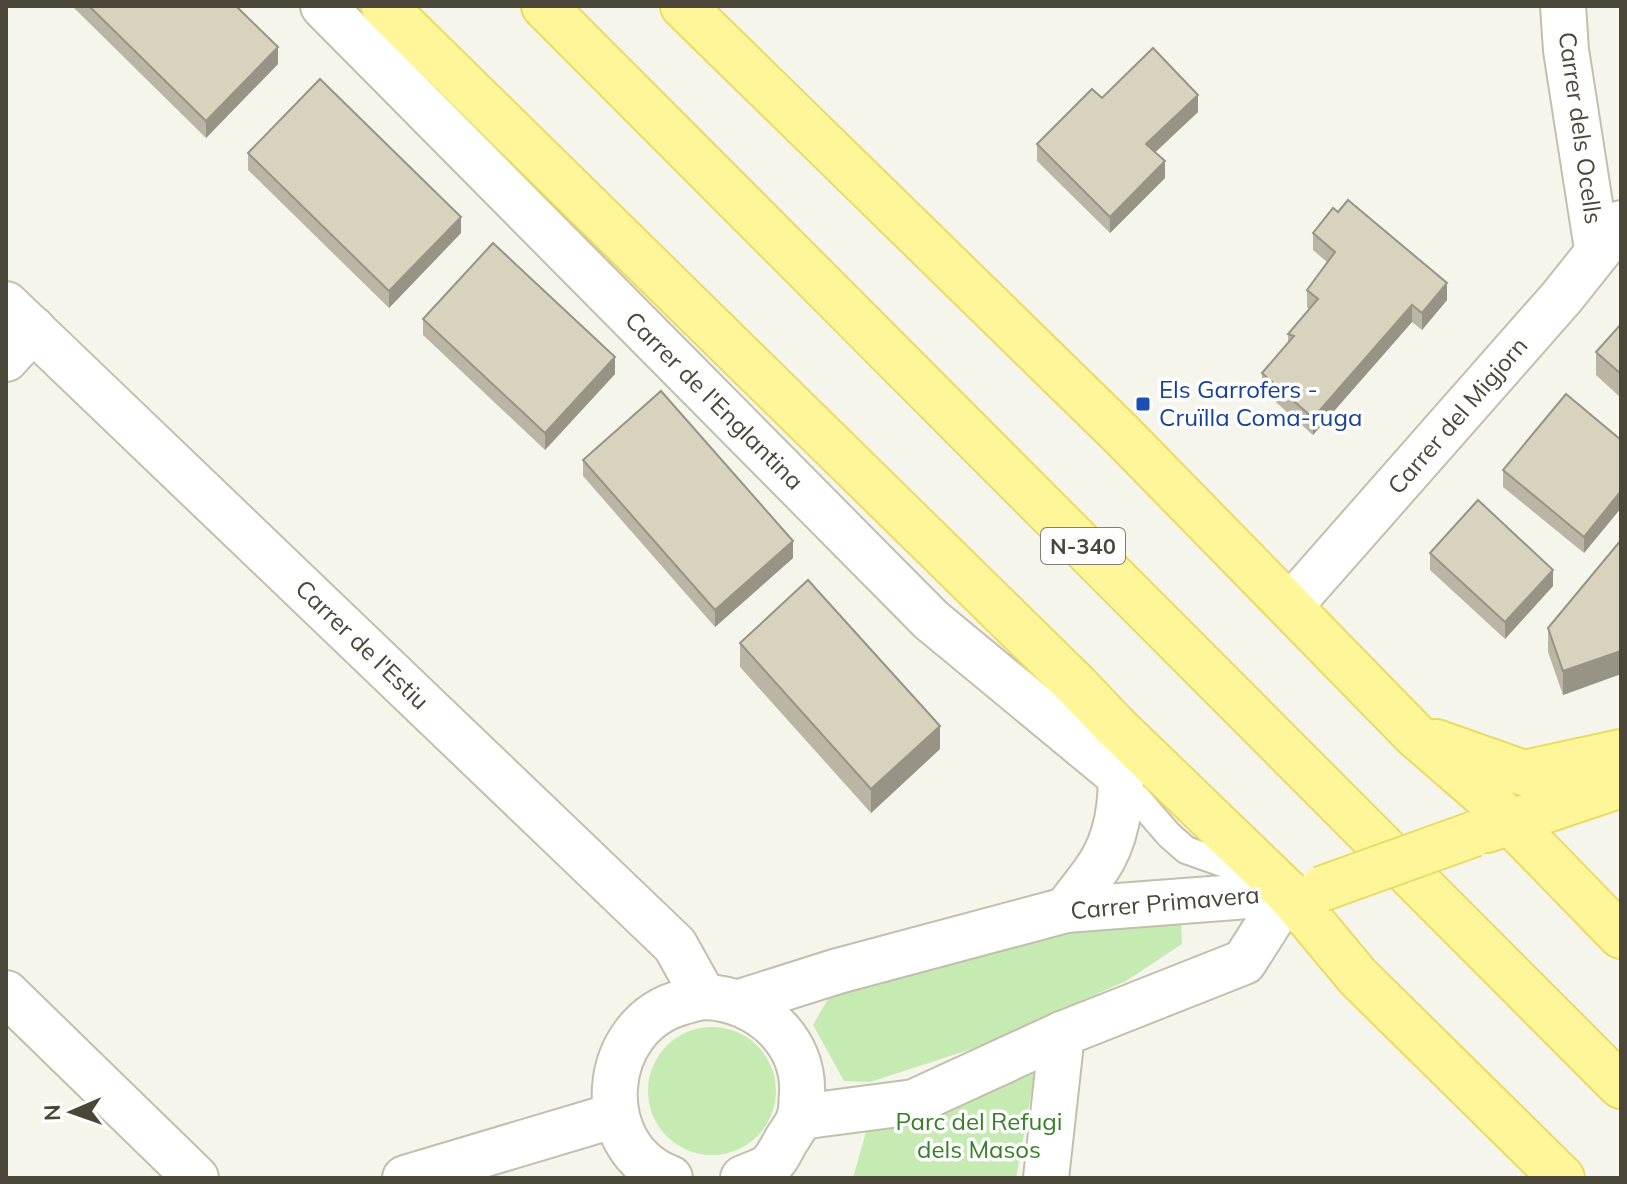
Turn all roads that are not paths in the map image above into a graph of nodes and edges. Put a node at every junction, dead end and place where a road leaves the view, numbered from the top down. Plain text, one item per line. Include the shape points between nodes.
1 (323, 6) edge
2 (384, 6) edge
3 (544, 6) edge
4 (683, 6) edge
5 (1563, 6) edge
6 (1609, 236) edge
7 (15, 331) edge
8 (1291, 605) junction
9 (1116, 727) junction
10 (1415, 735) junction
11 (1621, 752) edge
12 (1120, 784) junction
13 (1621, 785) edge
14 (1491, 828) junction
15 (1295, 888) junction
16 (1066, 910) junction
17 (1621, 936) edge
18 (6, 993) edge
19 (722, 999) junction
20 (1062, 1034) junction
21 (1621, 1086) edge
22 (616, 1115) junction
23 (800, 1117) junction
24 (766, 1172) edge
25 (196, 1178) edge
26 (405, 1178) edge
27 (670, 1178) edge
28 (1046, 1178) edge
29 (1562, 1178) edge

1 - 12 street, Carrer de l'Englantina via 931,620
2 - 9 main road
3 - 21 main road, N-340
4 - 8 main road
5 - 6 street, Carrer dels Ocells via 1566,50
6 - 8 street, Carrer del Migjorn via 1562,297
7 - 19 street, Carrer de l'Estiu via 675,945
8 - 10 main road
9 - 12 street
9 - 15 main road
10 - 11 main road via 1524,773
10 - 14 main road via 1483,794
12 - 15 lane via 1186,850
12 - 16 street via 1116,825 1103,858
13 - 14 main road
14 - 15 main road, bridge
14 - 17 main road
15 - 16 street, Carrer Primavera
15 - 20 street, Carrer Primavera via 1244,962
15 - 29 main road via 1358,977
16 - 19 street, Carrer Primavera
18 - 25 street
19 - 22 street, Carrer Primavera via 666,1006 643,1022 626,1043 616,1068
19 - 23 street via 769,1019 793,1050 802,1081
20 - 23 street, Carrer Primavera via 914,1102
20 - 28 street
22 - 26 street
22 - 27 street via 634,1152
23 - 24 street

